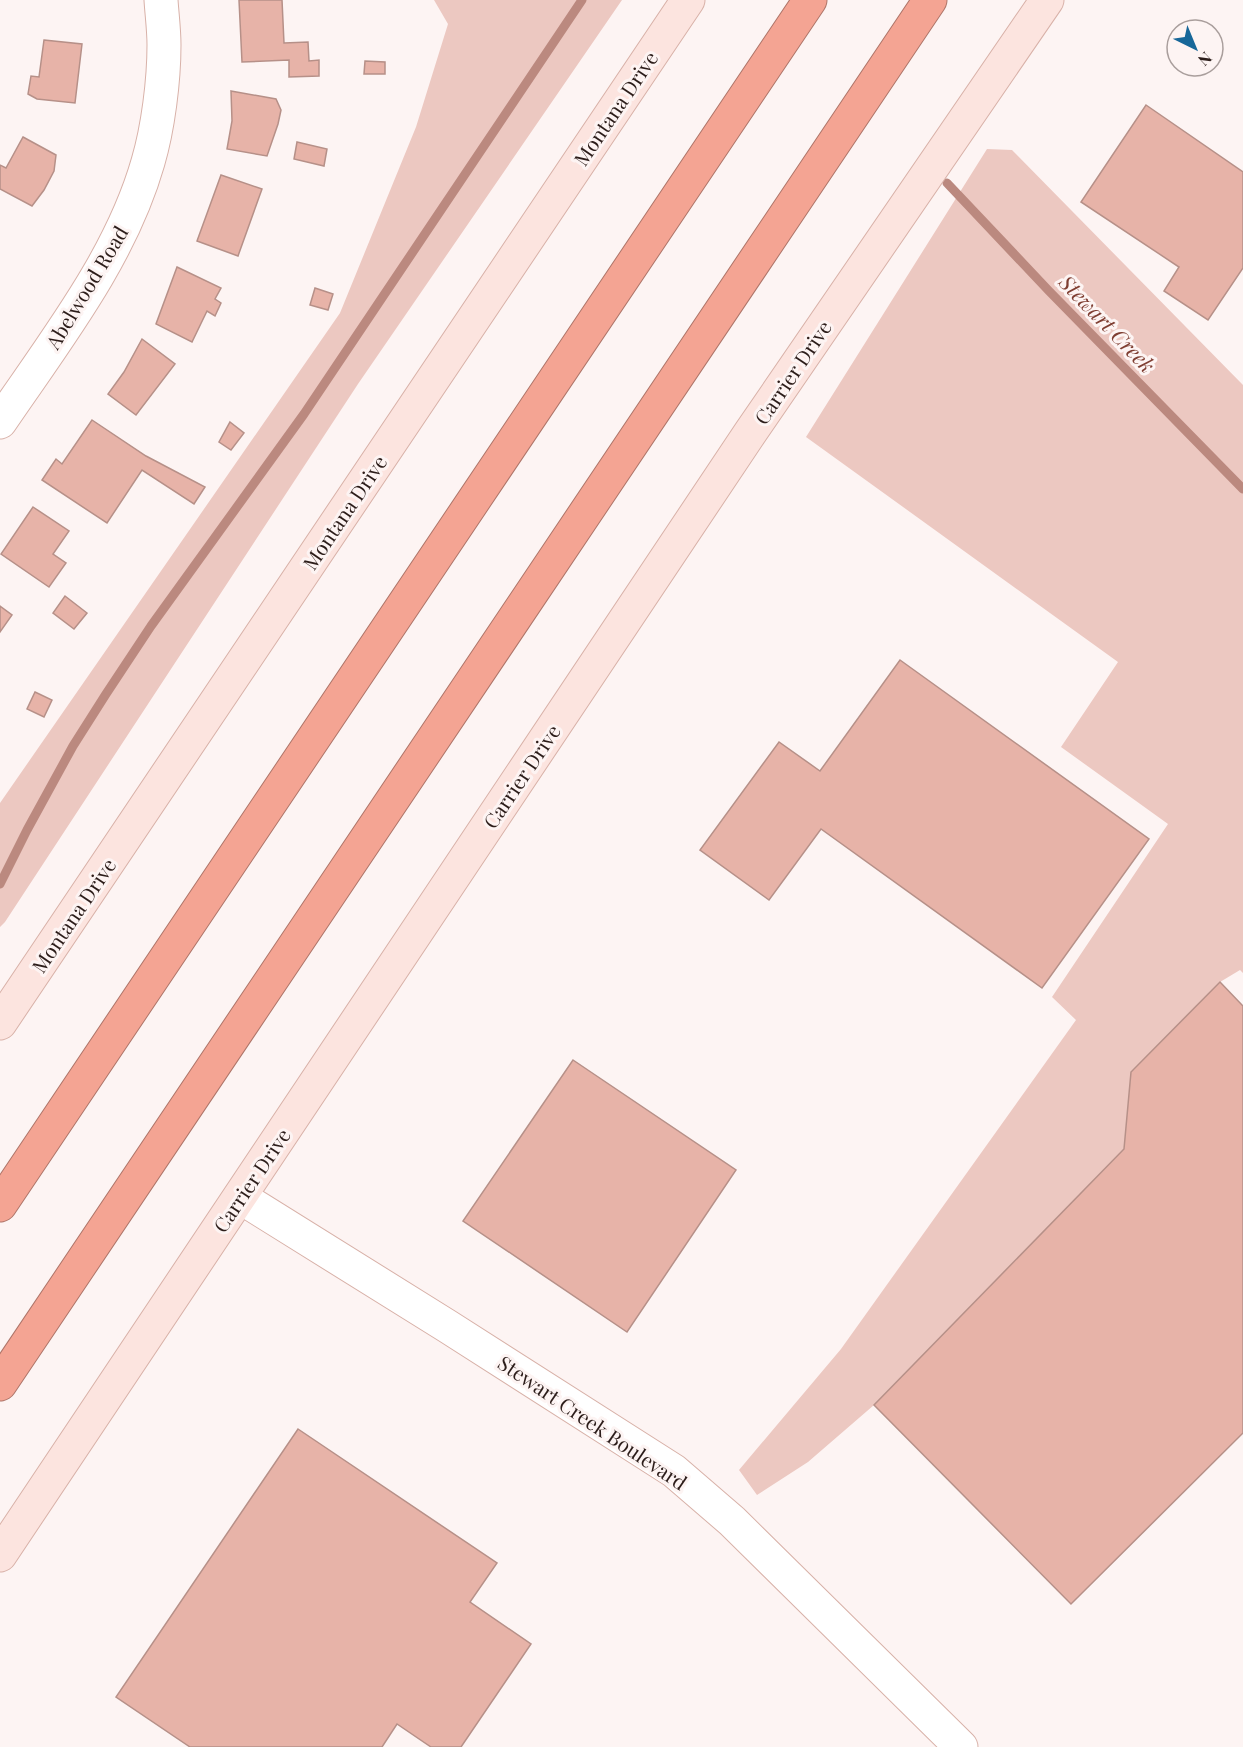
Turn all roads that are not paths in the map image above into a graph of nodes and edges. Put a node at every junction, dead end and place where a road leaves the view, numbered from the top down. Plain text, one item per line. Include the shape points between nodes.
1 (161, 0) edge
2 (688, 0) edge
3 (810, 0) edge
4 (930, 0) edge
5 (1047, 0) edge
6 (0, 422) edge
7 (0, 1023) edge
8 (240, 1197) junction
9 (0, 1205) edge
10 (0, 1384) edge
11 (0, 1555) edge
12 (961, 1747) edge

1 - 6 street, Abelwood Road via 164,46 160,104 149,162 128,218 92,285
2 - 7 street, Montana Drive
3 - 9 highway
4 - 10 highway
5 - 8 street, Carrier Drive via 750,433
8 - 11 street, Carrier Drive
8 - 12 street, Stewart Creek Boulevard via 674,1472 732,1521

